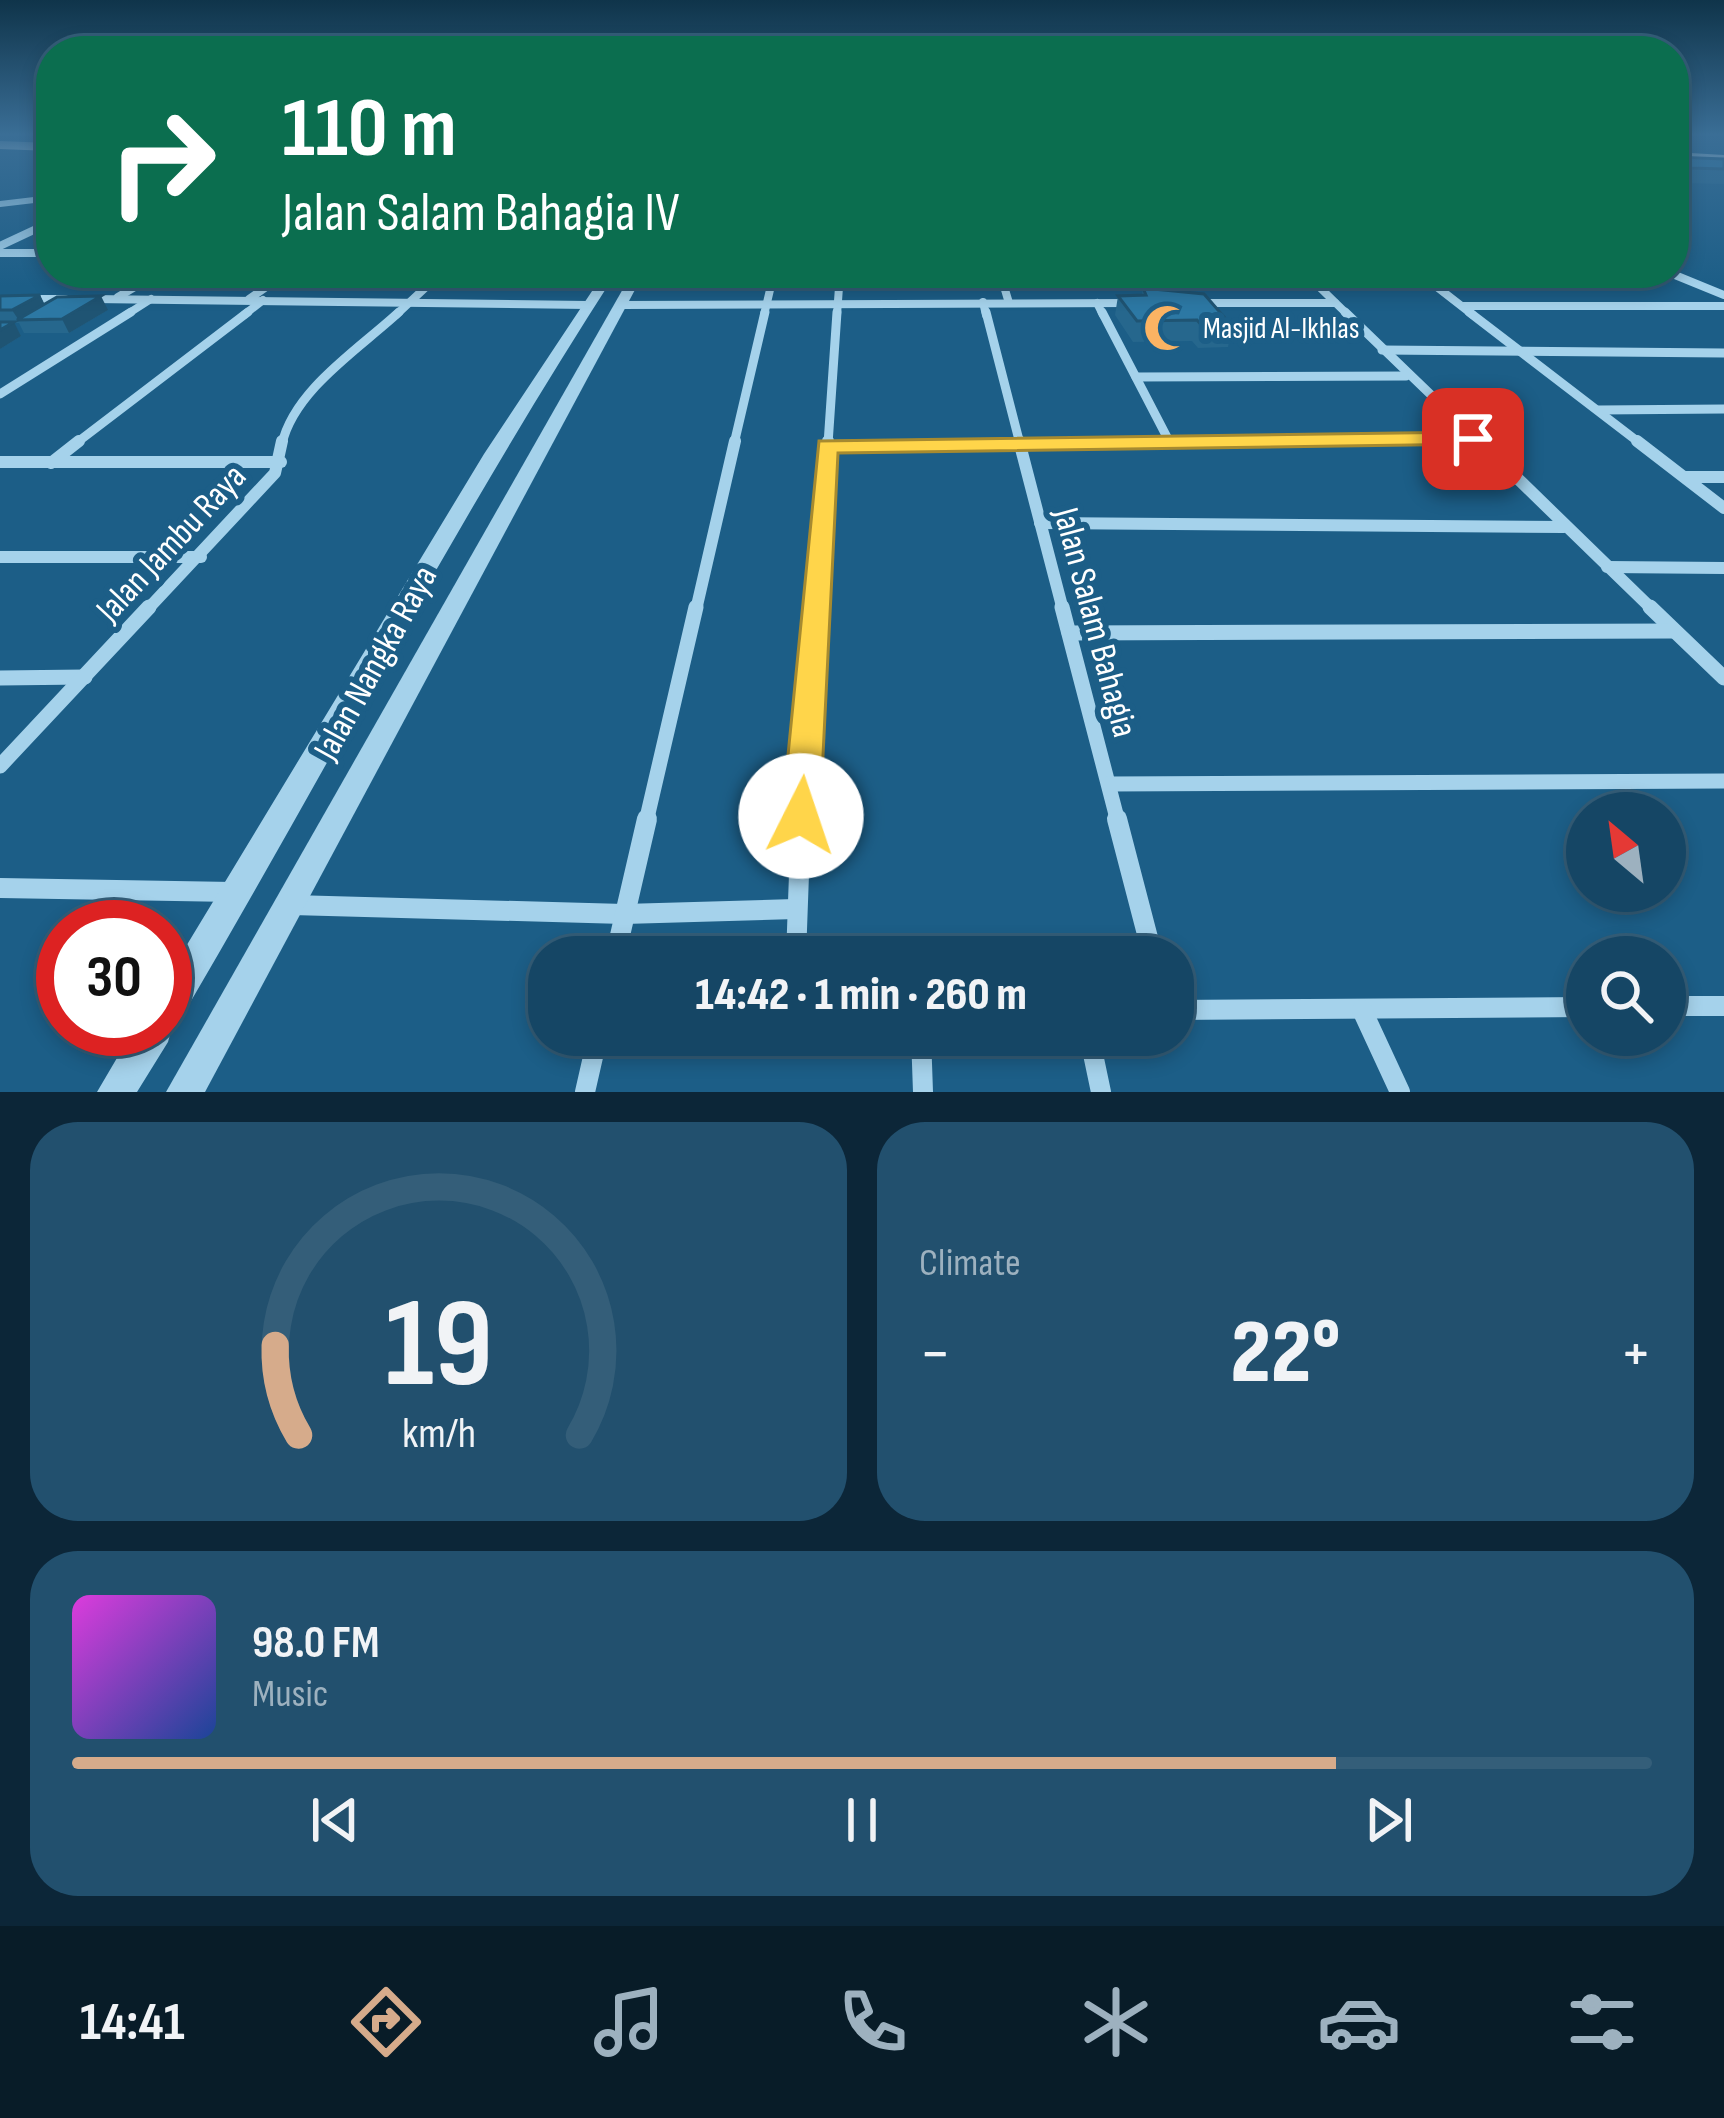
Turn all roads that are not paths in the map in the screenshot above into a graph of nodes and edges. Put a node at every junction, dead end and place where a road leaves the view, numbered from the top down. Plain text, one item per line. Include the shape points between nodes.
1 (0, 193) edge
2 (36, 198) edge
3 (13, 199) junction
4 (0, 204) edge
5 (36, 231) edge
6 (0, 249) edge
7 (36, 253) edge
8 (1689, 281) edge
9 (133, 288) edge
10 (265, 288) edge
11 (426, 288) edge
12 (600, 288) edge
13 (630, 288) edge
14 (770, 288) edge
15 (839, 288) edge
16 (1005, 288) edge
17 (1320, 288) edge
18 (1439, 288) edge
19 (1724, 295) edge
20 (0, 298) edge
21 (114, 299) junction
22 (151, 299) junction
23 (249, 299) junction
24 (264, 300) junction
25 (414, 300) junction
26 (838, 301) junction
27 (983, 302) junction
28 (1010, 303) junction
29 (1097, 303) junction
30 (1144, 303) edge
31 (1192, 303) edge
32 (1335, 303) junction
33 (621, 304) junction
34 (588, 305) junction
35 (766, 305) junction
36 (1462, 306) junction
37 (1724, 306) edge
38 (1382, 350) junction
39 (1522, 352) junction
40 (1724, 352) edge
41 (1406, 376) junction
42 (1136, 377) junction
43 (0, 394) edge
44 (1598, 410) junction
45 (1724, 410) edge
46 (1473, 439) junction
47 (1169, 441) junction
48 (1019, 442) junction
49 (504, 443) junction
50 (539, 444) junction
51 (827, 446) junction
52 (281, 462) junction
53 (0, 463) edge
54 (51, 463) junction
55 (1684, 477) junction
56 (1724, 477) edge
57 (1724, 508) edge
58 (461, 510) junction
59 (505, 511) junction
60 (1040, 523) junction
61 (1564, 527) junction
62 (201, 556) junction
63 (0, 557) edge
64 (1607, 567) junction
65 (1724, 568) edge
66 (1674, 631) junction
67 (1069, 633) junction
68 (85, 677) junction
69 (0, 678) edge
70 (1724, 678) edge
71 (0, 766) edge
72 (1724, 781) edge
73 (1108, 784) junction
74 (0, 888) edge
75 (241, 892) junction
76 (290, 904) junction
77 (795, 909) junction
78 (624, 914) junction
79 (619, 936) edge
80 (796, 936) edge
81 (1148, 936) edge
82 (192, 970) edge
83 (1686, 1006) edge
84 (1724, 1006) edge
85 (1566, 1007) edge
86 (1194, 1010) edge
87 (1362, 1010) junction
88 (138, 1056) edge
89 (593, 1056) edge
90 (922, 1056) edge
91 (1093, 1056) edge
92 (116, 1092) edge
93 (185, 1092) edge
94 (585, 1092) edge
95 (923, 1092) edge
96 (1101, 1092) edge
97 (1400, 1092) edge

1 - 3 street
2 - 3 street
3 - 4 street
5 - 6 street
6 - 7 street
8 - 19 street
9 - 21 street
10 - 23 street
11 - 25 street, Jalan Jambu Raya
12 - 34 street, Jalan Nangka Raya
13 - 33 street, Jalan Nangka Raya
14 - 35 street
15 - 26 street
16 - 28 street
17 - 32 street
18 - 36 street
20 - 21 street
21 - 22 street
22 - 23 street
22 - 43 street
23 - 24 street
24 - 25 street
24 - 54 street
25 - 34 street
25 - 52 street, Jalan Jambu Raya via 293,413
26 - 27 street
26 - 35 street
26 - 51 street
27 - 28 street
27 - 48 street, Jalan Salam Bahagia
28 - 29 street
29 - 30 street
29 - 42 street
31 - 32 street
32 - 38 street
33 - 35 street
33 - 50 street, Jalan Nangka Raya
34 - 49 street, Jalan Nangka Raya
35 - 78 street
36 - 37 street
36 - 39 street
38 - 39 street
38 - 41 street
39 - 40 street
39 - 44 street
41 - 42 street
41 - 46 street
42 - 47 street
44 - 45 street
44 - 55 street
46 - 47 street
46 - 61 street
47 - 48 street
48 - 51 street
48 - 60 street, Jalan Salam Bahagia
49 - 50 street
49 - 58 street, Jalan Nangka Raya
50 - 59 street, Jalan Nangka Raya
51 - 77 street
52 - 54 street
52 - 62 street, Jalan Jambu Raya
53 - 54 street
55 - 56 street
55 - 57 street
58 - 59 street
58 - 75 street, Jalan Nangka Raya
59 - 76 street, Jalan Nangka Raya
60 - 61 street
60 - 67 street, Jalan Salam Bahagia
61 - 64 street
62 - 63 street
62 - 68 street, Jalan Jambu Raya
64 - 65 street
64 - 66 street
66 - 67 street
66 - 70 street
67 - 73 street, Jalan Salam Bahagia
68 - 69 street
68 - 71 street, Jalan Jambu Raya
72 - 73 street
73 - 81 street, Jalan Salam Bahagia
74 - 75 street
75 - 82 street, Jalan Nangka Raya
76 - 78 street
76 - 93 street, Jalan Nangka Raya
77 - 78 street
77 - 80 street
78 - 79 street
83 - 84 street
85 - 87 street
86 - 87 street
87 - 97 street
88 - 92 street
89 - 94 street
90 - 95 street
91 - 96 street

